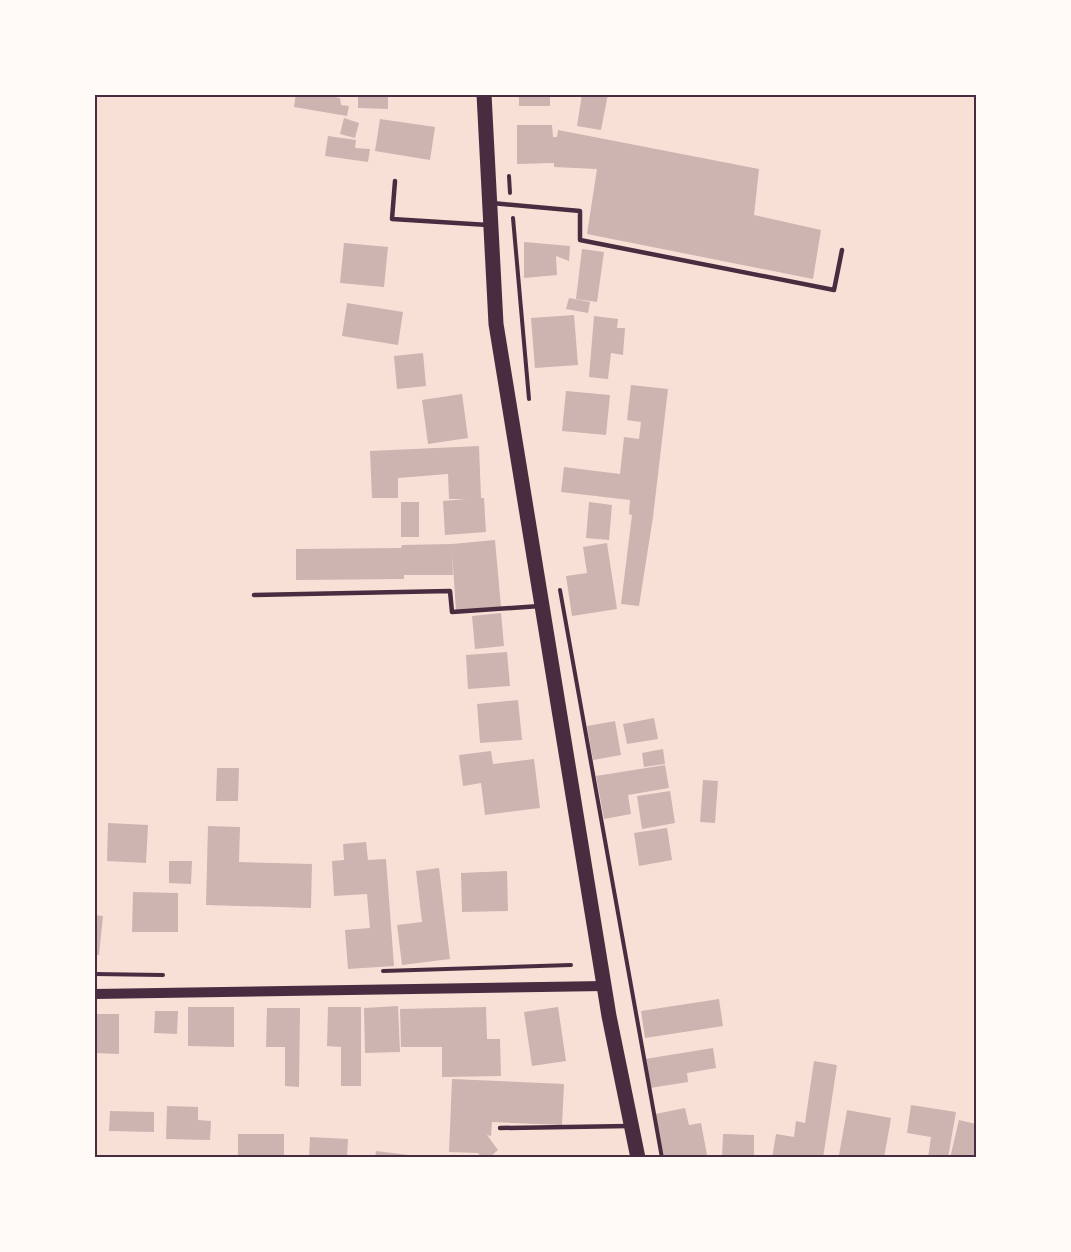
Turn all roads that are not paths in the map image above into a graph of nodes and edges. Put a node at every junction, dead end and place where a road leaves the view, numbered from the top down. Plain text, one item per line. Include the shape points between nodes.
1 (484, 94) edge
2 (395, 181) dead end
3 (489, 202) junction
4 (491, 225) junction
5 (842, 250) dead end
6 (254, 595) dead end
7 (543, 606) junction
8 (604, 986) junction
9 (94, 994) edge
10 (632, 1126) junction
11 (500, 1128) dead end
12 (638, 1158) edge

1 - 3 main road
2 - 4 lane via 392,219
3 - 4 main road
3 - 5 lane via 580,211 580,240 834,290
4 - 7 main road via 496,324
6 - 7 lane via 450,591 452,612
7 - 8 main road
8 - 9 street
8 - 10 main road
10 - 11 lane
10 - 12 main road

